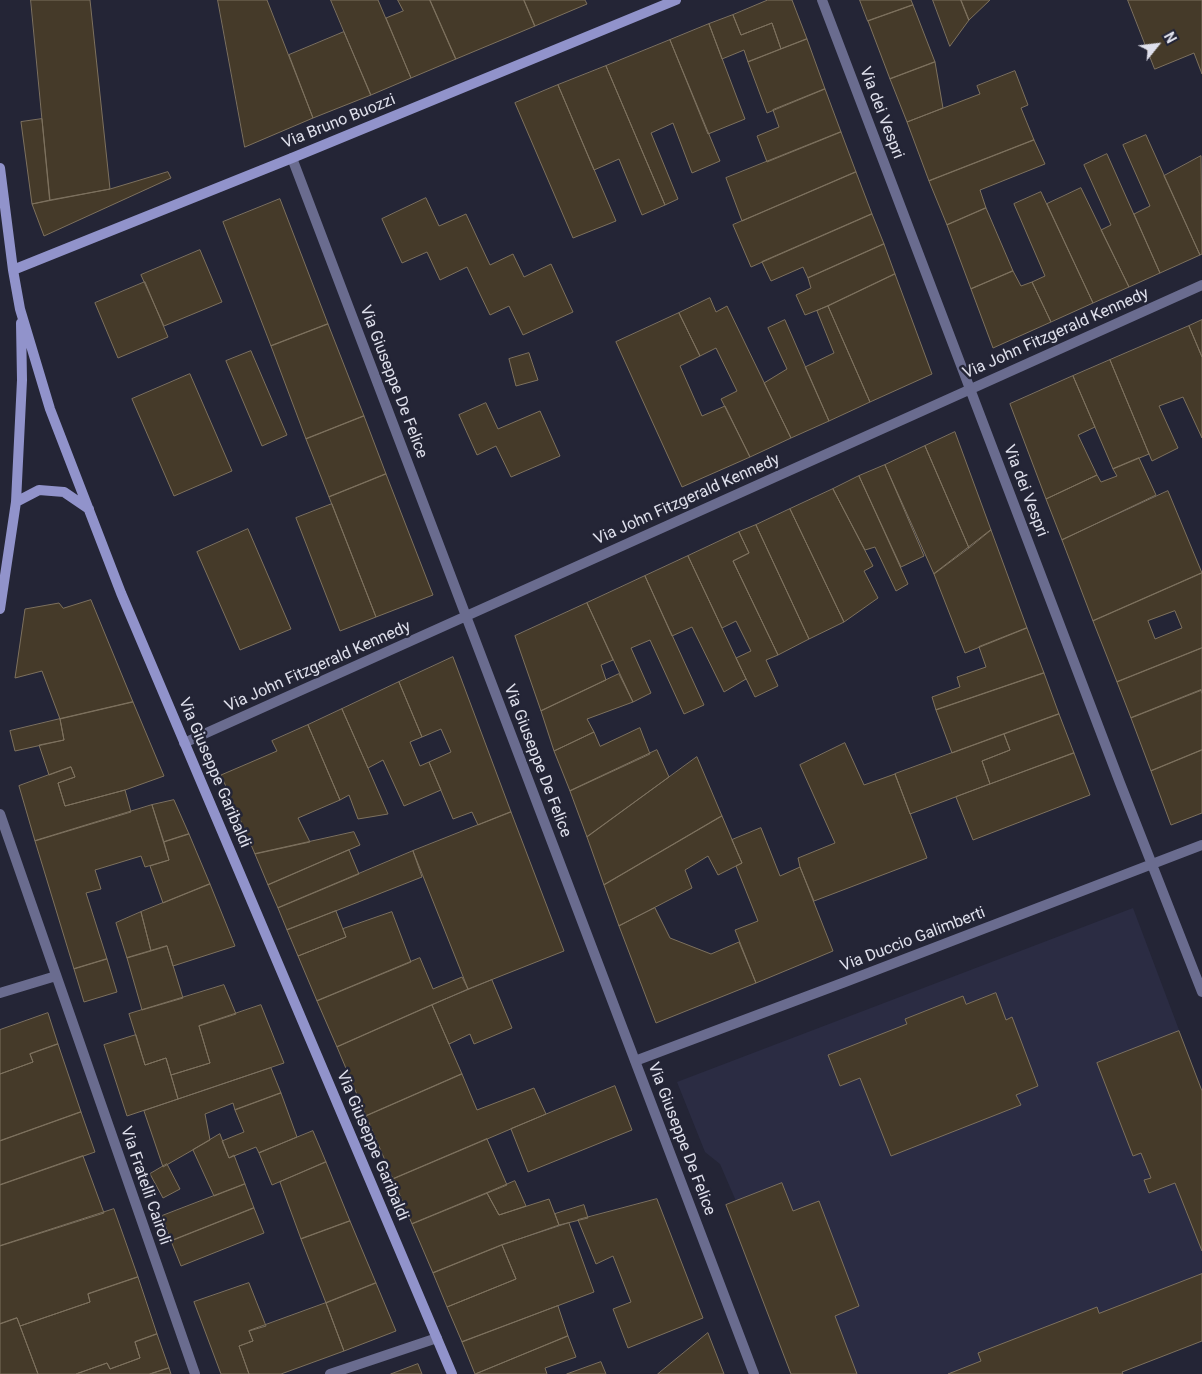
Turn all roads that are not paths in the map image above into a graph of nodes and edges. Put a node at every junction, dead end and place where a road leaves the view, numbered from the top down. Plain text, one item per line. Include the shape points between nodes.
1 (676, 0) edge
2 (822, 0) edge
3 (292, 158) junction
4 (0, 168) edge
5 (13, 270) junction
6 (1202, 285) edge
7 (20, 309) junction
8 (970, 388) junction
9 (16, 502) junction
10 (89, 510) junction
11 (0, 609) edge
12 (466, 617) junction
13 (184, 743) junction
14 (0, 814) edge
15 (1202, 845) edge
16 (1151, 864) junction
17 (56, 976) junction
18 (1202, 992) edge
19 (0, 993) edge
20 (635, 1061) junction
21 (437, 1338) junction
22 (194, 1374) edge
23 (330, 1374) edge
24 (452, 1374) edge
25 (754, 1374) edge

1 - 3 main road, Via Bruno Buozzi
2 - 8 street, Via dei Vespri
3 - 5 main road, Via Bruno Buozzi
3 - 12 street, Via Giuseppe De Felice
4 - 5 main road, Via Giuseppe Garibaldi
5 - 7 main road, Via Giuseppe Garibaldi
6 - 8 street, Via John Fitzgerald Kennedy
7 - 9 main road via 22,380
7 - 10 main road, Via Giuseppe Garibaldi via 50,409
8 - 12 street, Via John Fitzgerald Kennedy
8 - 16 street, Via dei Vespri
9 - 10 main road via 39,490 64,492
9 - 11 main road
10 - 13 main road, Via Giuseppe Garibaldi
12 - 13 street, Via John Fitzgerald Kennedy
12 - 20 street, Via Giuseppe De Felice
13 - 21 main road, Via Giuseppe Garibaldi
14 - 17 street, Via Fratelli Cairoli
15 - 16 street, Via Duccio Galimberti
16 - 18 street, Via dei Vespri
16 - 20 street, Via Duccio Galimberti
17 - 19 street
17 - 22 street, Via Fratelli Cairoli
20 - 25 street, Via Giuseppe De Felice
21 - 23 street
21 - 24 main road, Via Giuseppe Garibaldi

